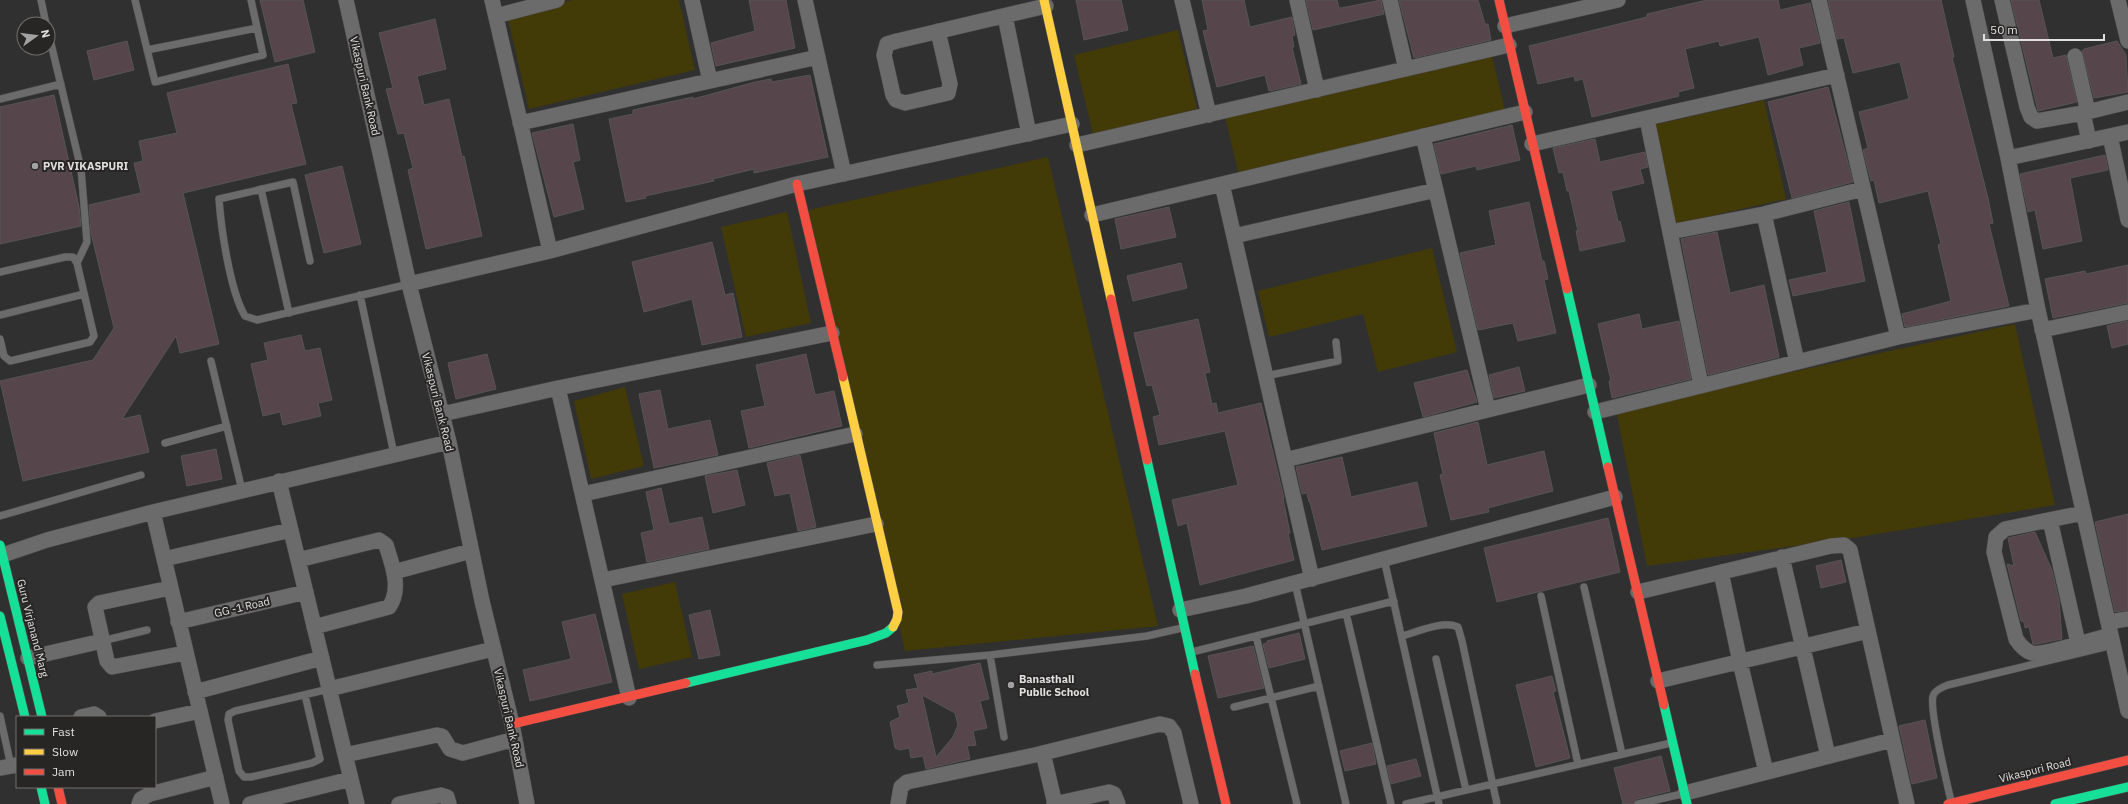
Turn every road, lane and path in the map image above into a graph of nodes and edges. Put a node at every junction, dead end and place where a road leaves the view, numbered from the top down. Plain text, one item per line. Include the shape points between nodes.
1 (41, 0) edge
2 (135, 0) edge
3 (251, 0) edge
4 (346, 0) edge
5 (492, 0) edge
6 (557, 0) edge
7 (692, 0) edge
8 (805, 0) edge
9 (1182, 0) edge
10 (1297, 0) edge
11 (1390, 0) edge
12 (1499, 0) edge
13 (1618, 0) edge
14 (1819, 0) edge
15 (1973, 0) edge
16 (2002, 0) edge
17 (2118, 0) edge
18 (1045, 3) edge
19 (44, 16) edge
20 (496, 16) junction
21 (1004, 16) junction
22 (1505, 26) junction
23 (257, 28) junction
24 (938, 31) junction
25 (2128, 41) edge
26 (1509, 45) junction
27 (148, 50) junction
28 (54, 56) edge
29 (2075, 56) dead end
30 (818, 57) junction
31 (1406, 69) junction
32 (1837, 75) junction
33 (710, 81) junction
34 (60, 84) junction
35 (1317, 90) junction
36 (0, 99) edge
37 (2128, 102) edge
38 (1525, 112) junction
39 (2086, 112) junction
40 (1209, 115) junction
41 (1647, 119) junction
42 (520, 123) junction
43 (1072, 124) junction
44 (2128, 132) edge
45 (1029, 134) junction
46 (1423, 136) junction
47 (2110, 136) junction
48 (2089, 140) junction
49 (1532, 144) junction
50 (1077, 145) junction
51 (2008, 158) junction
52 (844, 174) junction
53 (797, 184) junction
54 (1222, 184) junction
55 (261, 189) junction
56 (1863, 189) junction
57 (1436, 190) junction
58 (1764, 214) junction
59 (1092, 215) junction
60 (2128, 220) edge
61 (1670, 232) junction
62 (1234, 236) junction
63 (550, 250) junction
64 (310, 261) dead end
65 (77, 263) junction
66 (0, 272) edge
67 (409, 284) junction
68 (84, 294) junction
69 (360, 295) junction
70 (2038, 310) junction
71 (2128, 312) edge
72 (289, 313) junction
73 (0, 315) edge
74 (2042, 330) junction
75 (832, 332) junction
76 (1898, 337) junction
77 (0, 339) edge
78 (1336, 342) dead end
79 (212, 361) dead end
80 (1798, 362) junction
81 (1266, 376) junction
82 (1589, 385) junction
83 (1702, 385) junction
84 (558, 388) junction
85 (1488, 410) junction
86 (1595, 412) junction
87 (442, 414) junction
88 (227, 426) junction
89 (855, 434) junction
90 (449, 442) junction
91 (165, 443) dead end
92 (394, 454) junction
93 (1285, 460) junction
94 (142, 475) dead end
95 (279, 481) junction
96 (242, 490) junction
97 (583, 494) junction
98 (1615, 497) junction
99 (153, 512) junction
100 (2083, 513) junction
101 (0, 516) edge
102 (2050, 520) junction
103 (876, 524) junction
104 (291, 530) junction
105 (471, 551) junction
106 (1, 552) edge
107 (1782, 558) junction
108 (164, 559) junction
109 (1384, 559) junction
110 (298, 560) junction
111 (394, 572) junction
112 (1721, 572) junction
113 (1312, 579) junction
114 (603, 580) junction
115 (1296, 583) junction
116 (1584, 587) dead end
117 (170, 588) junction
118 (306, 592) junction
119 (1638, 592) junction
120 (1541, 596) dead end
121 (1394, 601) junction
122 (1180, 610) junction
123 (1346, 613) junction
124 (0, 616) edge
125 (2128, 619) edge
126 (178, 622) junction
127 (1305, 624) junction
128 (314, 627) junction
129 (1185, 627) junction
130 (147, 630) dead end
131 (1868, 631) junction
132 (2111, 634) junction
133 (1256, 636) junction
134 (1402, 636) junction
135 (101, 641) junction
136 (2078, 643) junction
137 (1802, 647) junction
138 (493, 649) junction
139 (185, 653) junction
140 (1191, 653) junction
141 (990, 655) junction
142 (28, 658) junction
143 (322, 658) junction
144 (5, 659) edge
145 (1436, 659) dead end
146 (1740, 662) junction
147 (877, 665) dead end
148 (1658, 681) junction
149 (1319, 686) junction
150 (329, 689) junction
151 (195, 692) junction
152 (305, 695) junction
153 (629, 698) junction
154 (1271, 698) junction
155 (1234, 707) dead end
156 (200, 711) junction
157 (2128, 711) edge
158 (0, 716) edge
159 (24, 716) edge
160 (42, 716) edge
161 (85, 716) edge
162 (97, 716) edge
163 (156, 721) edge
164 (512, 724) junction
165 (1004, 737) dead end
166 (515, 739) junction
167 (1892, 740) junction
168 (1673, 742) junction
169 (1043, 753) junction
170 (1622, 754) junction
171 (345, 755) junction
172 (1828, 756) junction
173 (2128, 760) edge
174 (1578, 764) junction
175 (9, 766) edge
176 (1766, 772) junction
177 (216, 777) junction
178 (351, 779) junction
179 (1492, 784) junction
180 (41, 788) edge
181 (58, 788) edge
182 (1466, 790) junction
183 (2127, 790) edge
184 (1686, 799) edge
185 (1439, 800) edge
186 (45, 804) edge
187 (62, 804) edge
188 (138, 804) edge
189 (222, 804) edge
190 (250, 804) edge
191 (357, 804) edge
192 (399, 804) edge
193 (448, 804) edge
194 (525, 804) edge
195 (898, 804) edge
196 (1055, 804) edge
197 (1118, 804) edge
198 (1190, 804) edge
199 (1226, 804) edge
200 (1297, 804) edge
201 (1346, 804) edge
202 (1390, 804) edge
203 (1406, 804) edge
204 (1497, 804) edge
205 (1638, 804) edge
206 (1907, 804) edge
207 (1949, 804) edge
208 (2055, 804) edge

1 - 19 lane
2 - 27 lane
3 - 23 lane
4 - 67 street, Vikaspuri Bank Road
5 - 20 street
6 - 20 street
7 - 33 street
8 - 30 street
9 - 40 street
10 - 35 street
11 - 31 street
12 - 22 street
13 - 22 street
14 - 32 street
15 - 51 street
16 - 39 street via 2031,117 2037,121
17 - 25 street
18 - 21 street
18 - 43 street
20 - 42 street
21 - 24 street
21 - 45 street
22 - 26 street
23 - 27 lane
23 - 27 lane via 263,55 155,82
24 - 24 street via 950,84 948,93 905,104 896,100 884,55 887,44
26 - 31 street
26 - 38 street
28 - 34 lane
29 - 39 street
30 - 33 street
30 - 52 street
31 - 35 street
32 - 41 street
32 - 56 street
33 - 42 street
34 - 36 lane
34 - 65 lane via 81,169 87,242
35 - 40 street
37 - 39 street
38 - 46 street
38 - 49 street
39 - 48 street
40 - 50 street
41 - 49 street
41 - 61 street
42 - 63 street
43 - 45 street
43 - 50 street
44 - 47 street
45 - 52 street
46 - 54 street
46 - 57 street
47 - 48 street
47 - 60 street
48 - 51 street
49 - 82 street
50 - 59 street
51 - 70 street
52 - 53 street
53 - 63 street
53 - 75 street
54 - 59 street
54 - 62 street
55 - 64 lane via 293,182
55 - 72 lane
55 - 72 lane via 219,199 238,304 244,316 257,320
56 - 58 street
56 - 76 street
57 - 62 street
57 - 85 street
58 - 61 street
58 - 80 street
59 - 122 street
61 - 83 street
62 - 81 street
63 - 67 street
65 - 66 lane via 73,257 65,257
65 - 68 lane
67 - 69 lane
67 - 87 street, Vikaspuri Bank Road
68 - 73 lane
68 - 77 lane via 94,336 92,341 10,361 4,356
69 - 72 lane
69 - 92 lane
70 - 74 street
70 - 76 street
71 - 74 street
74 - 100 street
75 - 84 street
75 - 89 street
76 - 80 street
78 - 81 lane via 1338,361
79 - 88 lane
80 - 83 street
81 - 93 street
82 - 85 street
82 - 86 street
83 - 86 street
84 - 87 street
84 - 97 street
85 - 93 street
86 - 98 street
87 - 90 street, Vikaspuri Bank Road
88 - 91 lane
88 - 96 lane
89 - 97 street
89 - 103 street
90 - 92 street
90 - 105 street, Vikaspuri Bank Road
92 - 95 street
93 - 113 street
94 - 101 lane
95 - 96 street
95 - 104 street
96 - 99 street
97 - 114 street
98 - 109 street
98 - 119 street
99 - 106 street
99 - 108 street
100 - 102 street
100 - 132 street
102 - 136 street
102 - 136 street via 2005,529 1996,537 1994,552 2016,639 2023,648 2033,654
103 - 114 street
103 - 153 street via 898,612 896,625 891,631 830,650
104 - 108 street
104 - 110 street
105 - 111 street
105 - 138 street, Vikaspuri Bank Road
106 - 142 street, Guru Virjanand Marg
107 - 112 street
107 - 131 street via 1831,546 1844,545 1850,550
107 - 137 street
108 - 117 street
109 - 113 street
109 - 121 lane
110 - 111 street via 379,540 386,545
110 - 118 street
111 - 128 street via 396,598 389,607
112 - 119 street
112 - 146 street
113 - 115 street
114 - 153 street
115 - 122 street
115 - 127 lane
116 - 170 lane
117 - 126 street
117 - 135 street via 100,603 94,608
118 - 126 street, GG -1 Road
118 - 128 street
119 - 148 street
120 - 174 lane
121 - 123 lane
121 - 134 lane
122 - 129 street
123 - 127 lane
123 - 202 lane
124 - 144 street
125 - 132 street
126 - 139 street
127 - 133 lane
127 - 149 lane
128 - 143 street
129 - 140 street
129 - 141 lane via 1147,636
130 - 135 lane
131 - 137 street
131 - 167 street
132 - 136 street
132 - 157 street
132 - 207 lane via 1938,690 1933,696 1934,715
133 - 140 lane
133 - 154 lane
134 - 179 lane via 1443,625 1451,624 1458,627
134 - 185 lane
135 - 139 street via 106,661 112,667
135 - 142 street
137 - 146 street
137 - 172 street
138 - 150 street
138 - 164 street, Vikaspuri Bank Road
139 - 151 street
140 - 199 street
141 - 147 lane
141 - 165 lane
142 - 160 street, Guru Virjanand Marg
143 - 150 street
143 - 151 street
144 - 159 street
145 - 182 lane
146 - 148 street
146 - 176 street
148 - 168 street
149 - 154 lane
149 - 201 lane
150 - 152 lane
150 - 171 street
151 - 156 street
152 - 152 lane via 229,714 228,720 239,771 244,777 320,760
153 - 164 street
154 - 155 lane
154 - 200 lane
156 - 163 street
156 - 177 street
158 - 175 lane
161 - 162 street
164 - 166 street, Vikaspuri Bank Road
166 - 171 street via 463,753 450,749 442,736 437,735
166 - 194 street, Vikaspuri Bank Road
167 - 172 street
167 - 206 street
168 - 170 lane
168 - 184 street
169 - 195 street via 907,782 901,787
169 - 196 street
169 - 198 street via 1160,724 1169,726 1174,733
170 - 174 lane
171 - 178 street
172 - 176 street
173 - 207 street, Vikaspuri Road
174 - 179 lane
176 - 184 street
177 - 188 street via 150,794
177 - 189 street
178 - 190 street
178 - 191 street
179 - 182 lane
179 - 204 lane
180 - 186 street
181 - 187 street
182 - 185 lane
183 - 208 street
184 - 205 lane
185 - 203 lane
192 - 193 street via 441,795 447,797
196 - 197 street via 1109,792 1114,794

